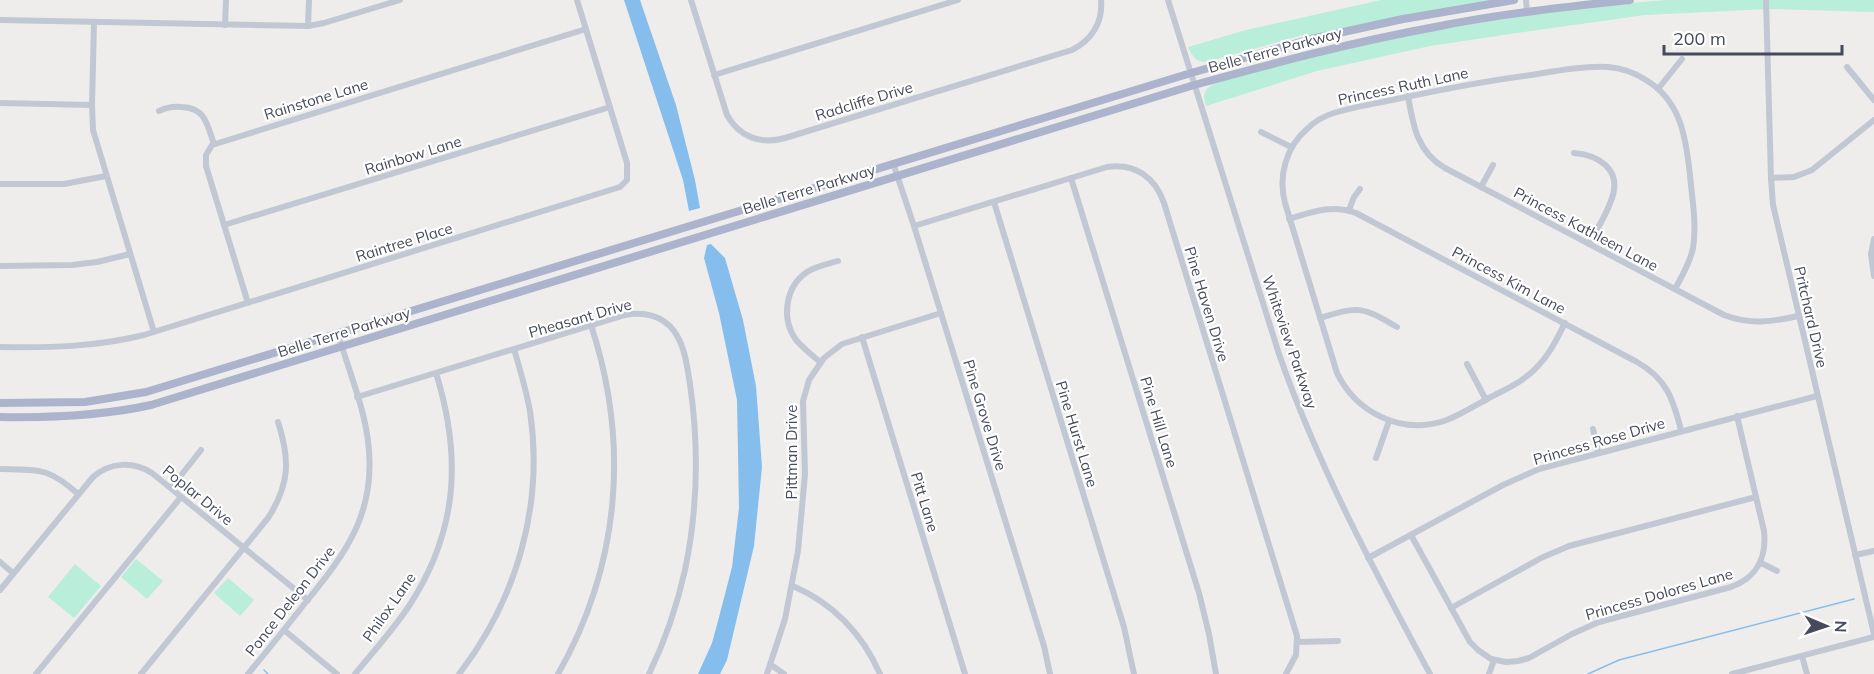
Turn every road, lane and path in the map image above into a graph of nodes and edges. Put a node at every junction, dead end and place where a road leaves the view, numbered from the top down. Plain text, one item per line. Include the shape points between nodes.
1 (226, 0) edge
2 (309, 0) edge
3 (400, 0) edge
4 (577, 0) edge
5 (691, 0) edge
6 (958, 0) edge
7 (1101, 0) edge
8 (1168, 0) edge
9 (1514, 0) edge
10 (1526, 0) edge
11 (1630, 0) edge
12 (1766, 0) edge
13 (1527, 12) junction
14 (0, 20) edge
15 (94, 22) junction
16 (225, 25) junction
17 (308, 26) junction
18 (586, 29) junction
19 (1682, 59) dead end
20 (1847, 67) dead end
21 (1191, 73) junction
22 (714, 75) junction
23 (1194, 85) junction
24 (1658, 88) junction
25 (1408, 96) junction
26 (1874, 100) edge
27 (0, 103) edge
28 (92, 105) junction
29 (610, 107) junction
30 (159, 111) dead end
31 (1874, 120) edge
32 (1261, 132) dead end
33 (214, 144) junction
34 (1291, 147) junction
35 (1574, 153) dead end
36 (893, 163) junction
37 (1493, 165) dead end
38 (106, 176) junction
39 (898, 176) junction
40 (1071, 178) junction
41 (1771, 178) junction
42 (0, 184) edge
43 (1481, 187) junction
44 (1360, 189) dead end
45 (994, 202) junction
46 (1349, 210) junction
47 (1289, 219) junction
48 (224, 225) junction
49 (914, 226) junction
50 (1874, 239) edge
51 (1589, 244) junction
52 (130, 254) junction
53 (838, 261) dead end
54 (0, 266) edge
55 (1874, 276) edge
56 (1675, 289) junction
57 (248, 303) junction
58 (941, 313) junction
59 (1798, 316) junction
60 (1320, 318) junction
61 (1565, 323) junction
62 (591, 325) junction
63 (1397, 327) dead end
64 (154, 332) junction
65 (338, 334) junction
66 (862, 337) junction
67 (0, 347) edge
68 (342, 347) junction
69 (514, 349) junction
70 (820, 362) junction
71 (1467, 364) dead end
72 (436, 373) junction
73 (1818, 396) junction
74 (357, 397) junction
75 (1486, 400) junction
76 (0, 404) edge
77 (1737, 416) junction
78 (0, 417) edge
79 (1389, 421) junction
80 (278, 422) dead end
81 (1593, 429) dead end
82 (1681, 430) junction
83 (201, 450) dead end
84 (1598, 452) junction
85 (1376, 458) dead end
86 (0, 469) edge
87 (171, 488) junction
88 (78, 494) junction
89 (181, 496) junction
90 (1756, 497) junction
91 (1411, 535) junction
92 (244, 548) junction
93 (1874, 551) edge
94 (1855, 555) junction
95 (1368, 558) junction
96 (0, 562) edge
97 (1761, 563) junction
98 (1777, 571) dead end
99 (13, 573) junction
100 (793, 586) junction
101 (0, 590) edge
102 (308, 600) junction
103 (1451, 608) junction
104 (284, 630) junction
105 (1874, 636) edge
106 (1338, 641) dead end
107 (1298, 642) junction
108 (1802, 656) junction
109 (1494, 660) junction
110 (771, 665) junction
111 (36, 674) edge
112 (141, 674) edge
113 (248, 674) edge
114 (337, 674) edge
115 (355, 674) edge
116 (459, 674) edge
117 (558, 674) edge
118 (650, 674) edge
119 (767, 674) edge
120 (784, 674) edge
121 (880, 674) edge
122 (965, 674) edge
123 (1050, 674) edge
124 (1134, 674) edge
125 (1216, 674) edge
126 (1286, 674) edge
127 (1431, 674) edge
128 (1489, 674) edge
129 (1732, 674) edge
130 (1807, 674) edge

1 - 16 street
2 - 17 street
3 - 17 street
4 - 18 street, Raintree Place
5 - 22 street, Radcliffe Drive
6 - 22 street
7 - 22 street, Radcliffe Drive via 1094,31 1072,50 779,140 757,139 736,128 727,115
8 - 21 street, Whiteview Parkway
9 - 21 main road, Belle Terre Parkway via 1311,39
10 - 13 street
11 - 13 main road, Belle Terre Parkway
12 - 41 street, Pritchard Drive
13 - 23 main road, Belle Terre Parkway via 1352,44
14 - 15 street
15 - 16 street
15 - 28 street
16 - 17 street
18 - 29 street, Raintree Place
18 - 33 street, Rainstone Lane
19 - 24 street
20 - 26 street
21 - 23 street, Whiteview Parkway
21 - 36 main road, Belle Terre Parkway
23 - 39 main road, Belle Terre Parkway
23 - 95 street, Whiteview Parkway via 1290,384 1330,481
24 - 25 street, Princess Ruth Lane via 1630,72 1597,67
24 - 56 street, Princess Ruth Lane via 1675,109 1684,130 1694,215 1692,252
25 - 34 street, Princess Ruth Lane via 1328,115 1308,128
25 - 43 street, Princess Kathleen Lane via 1416,135 1425,151 1440,165
27 - 28 street
28 - 38 street via 93,130
29 - 48 street, Rainbow Lane
29 - 57 street, Raintree Place via 628,168 627,180 620,187
30 - 33 street via 174,106 195,108 203,116
31 - 41 street via 1812,170 1794,177
32 - 34 street
33 - 48 street via 205,162
34 - 47 street, Princess Ruth Lane via 1282,184
35 - 51 street via 1600,160 1614,181 1612,199
36 - 39 street, Pine Grove Drive
36 - 65 main road, Belle Terre Parkway
37 - 43 street
38 - 42 street via 64,184
38 - 52 street
39 - 49 street, Pine Grove Drive
39 - 68 main road, Belle Terre Parkway
40 - 45 street, Pine Haven Drive
40 - 107 street, Pine Haven Drive via 1107,167 1126,167 1148,177 1161,194
40 - 125 street, Pine Hill Lane via 1203,608
41 - 59 street, Pritchard Drive via 1773,205
43 - 51 street, Princess Kathleen Lane
44 - 46 street
45 - 49 street, Pine Haven Drive
45 - 124 street, Pine Hurst Lane via 1124,627
46 - 47 street, Princess Kim Lane via 1324,209
46 - 61 street, Princess Kim Lane
47 - 60 street, Princess Ruth Lane
48 - 57 street
49 - 58 street, Pine Grove Drive
50 - 55 street
51 - 56 street, Princess Kathleen Lane
52 - 54 street via 72,266
52 - 64 street
53 - 70 street via 804,275 788,303 788,321 794,336
56 - 59 street, Princess Kathleen Lane via 1744,321
57 - 64 street, Raintree Place
58 - 66 street, Pittman Drive
58 - 123 street, Pine Grove Drive
59 - 73 street, Pritchard Drive
60 - 63 street via 1360,309
60 - 79 street, Princess Ruth Lane via 1342,383 1364,407
61 - 75 street, Princess Ruth Lane via 1536,368
61 - 82 street, Princess Kim Lane via 1642,364 1655,375 1666,387
62 - 69 street, Pheasant Drive
62 - 117 street via 611,409 615,449 612,506 594,594
62 - 118 street, Pheasant Drive via 634,313 659,318 678,336 689,377 696,460 691,534 673,614
64 - 67 street, Raintree Place via 88,346
65 - 68 street, Ponce Deleon Drive
65 - 76 main road, Belle Terre Parkway via 129,396 73,403
66 - 70 street, Pittman Drive via 839,346
66 - 122 street, Pitt Lane
68 - 74 street, Ponce Deleon Drive
68 - 78 main road, Belle Terre Parkway via 136,408 76,417
69 - 72 street, Pheasant Drive
69 - 116 street via 532,430 533,479 528,522 519,561 500,608
70 - 100 street, Pittman Drive via 803,400 804,502
71 - 75 street
72 - 74 street, Pheasant Drive
72 - 115 street, Philox Lane via 452,445 444,528 418,590
73 - 77 street, Princess Rose Drive
73 - 94 street, Pritchard Drive
74 - 102 street, Ponce Deleon Drive via 369,446 365,503 343,555
75 - 79 street, Princess Ruth Lane via 1439,423 1410,425
77 - 82 street, Princess Rose Drive
77 - 90 street
79 - 85 street
80 - 92 street via 287,460 283,490 268,518
81 - 84 street
82 - 84 street, Princess Rose Drive
83 - 87 street
84 - 91 street, Princess Rose Drive via 1522,476
86 - 88 street via 45,471 61,478
87 - 88 street, Poplar Drive via 145,469 123,464 100,471
87 - 89 street, Poplar Drive
88 - 99 street, Poplar Drive
89 - 92 street, Poplar Drive
89 - 111 street
90 - 97 street via 1765,537
90 - 103 street via 1569,546
91 - 95 street, Princess Rose Drive
91 - 103 street
92 - 102 street, Poplar Drive
92 - 112 street
93 - 94 street
94 - 105 street, Pritchard Drive
95 - 127 street, Whiteview Parkway
96 - 99 street
97 - 98 street
97 - 109 street, Princess Dolores Lane via 1746,580 1731,587 1599,622 1522,660
99 - 101 street, Poplar Drive
100 - 110 street, Pittman Drive
100 - 121 street via 818,598 844,619 864,643
102 - 104 street, Ponce Deleon Drive
103 - 109 street via 1473,645
104 - 113 street, Ponce Deleon Drive
104 - 114 street
105 - 108 street
106 - 107 street
107 - 126 street
108 - 129 street
108 - 130 street
109 - 128 street
110 - 119 street, Pittman Drive
110 - 120 street

